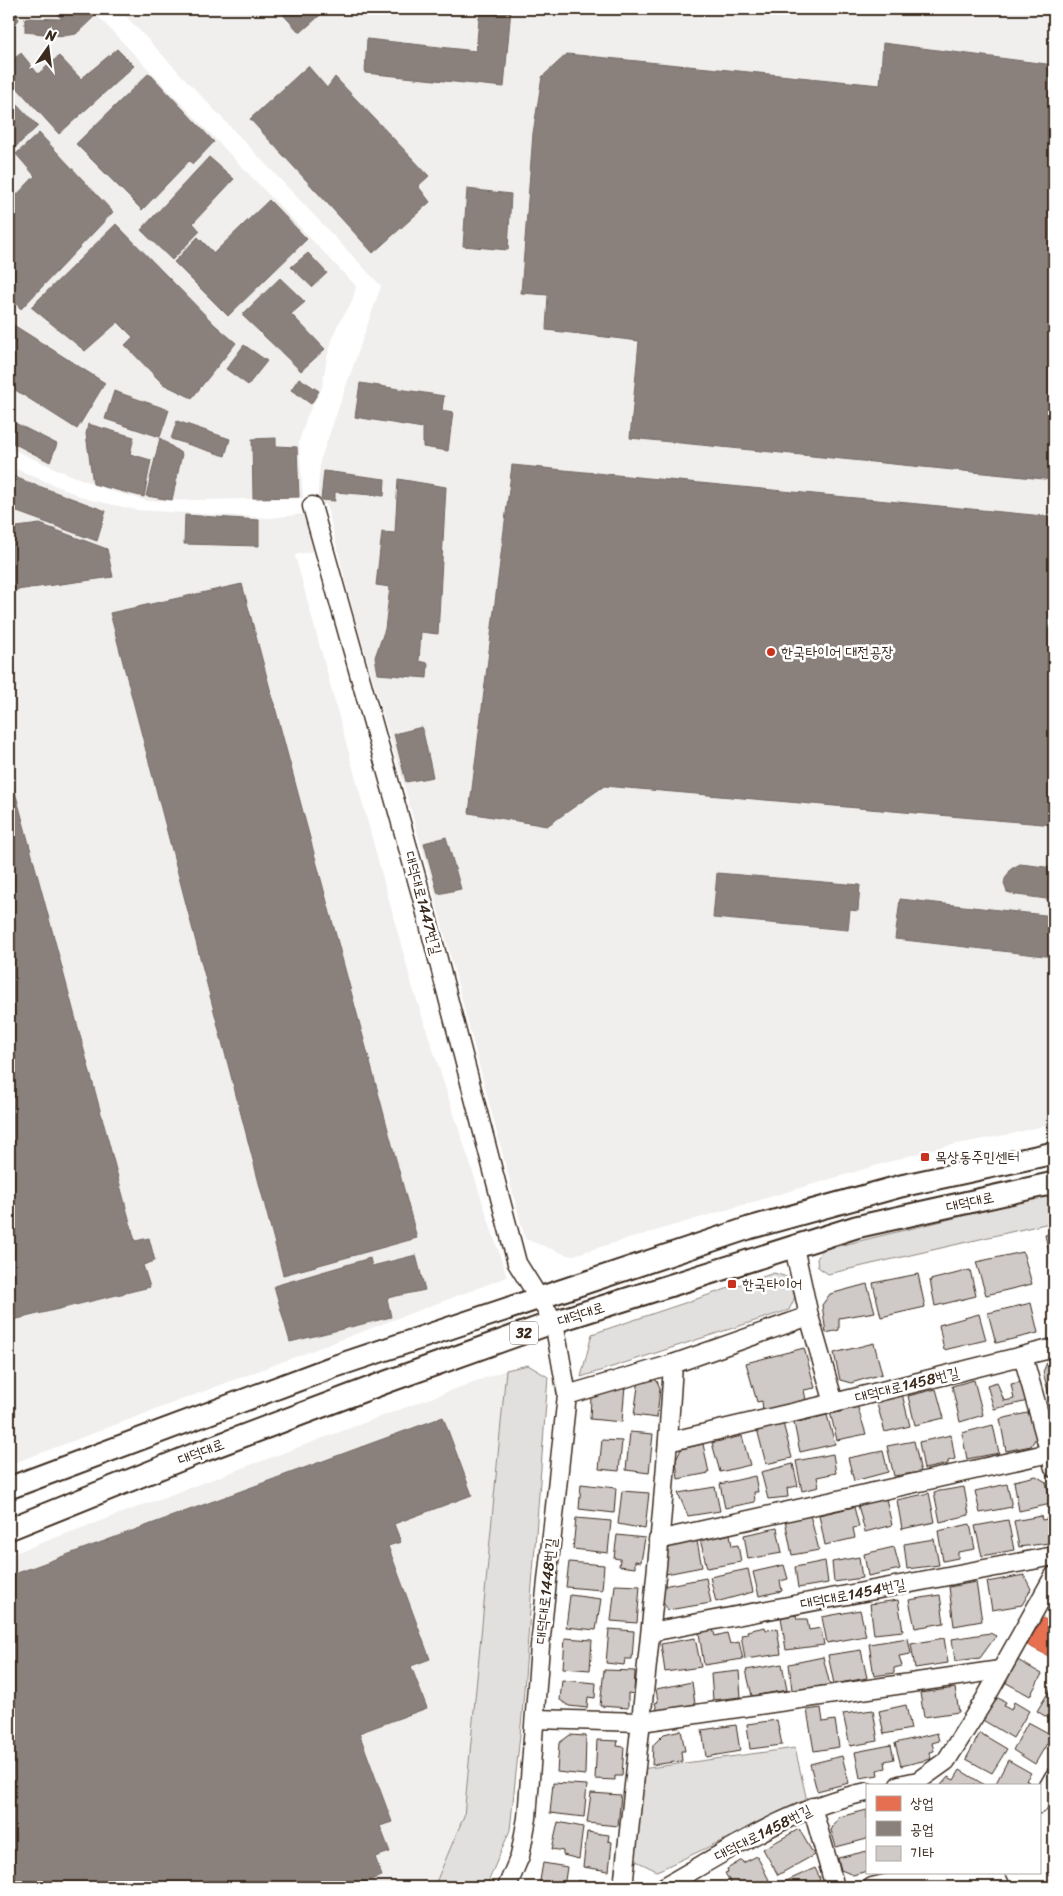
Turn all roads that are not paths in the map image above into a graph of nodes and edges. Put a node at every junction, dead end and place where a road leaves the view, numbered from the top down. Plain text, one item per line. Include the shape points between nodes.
1 (312, 506) dead end
2 (1054, 1153) edge
3 (1054, 1183) edge
4 (794, 1247) junction
5 (540, 1297) junction
6 (809, 1316) junction
7 (554, 1322) junction
8 (1054, 1348) edge
9 (1024, 1356) junction
10 (673, 1364) junction
11 (567, 1395) junction
12 (834, 1404) junction
13 (668, 1442) junction
14 (1052, 1461) edge
15 (9, 1488) edge
16 (9, 1528) edge
17 (658, 1540) junction
18 (1054, 1556) edge
19 (1054, 1576) edge
20 (651, 1632) junction
21 (1000, 1670) junction
22 (535, 1719) junction
23 (641, 1722) junction
24 (1054, 1778) edge
25 (904, 1784) edge
26 (866, 1792) edge
27 (1040, 1802) edge
28 (812, 1808) junction
29 (1002, 1880) edge
30 (507, 1887) edge
31 (625, 1887) edge
32 (664, 1887) edge
33 (835, 1887) edge
34 (872, 1887) edge

1 - 5 street, 대덕대로1447번길 via 421,894 517,1263
2 - 5 main road, 대덕대로 / 32 via 901,1186 749,1228
3 - 4 main road, 대덕대로 / 32 via 856,1228
4 - 6 street
4 - 7 main road, 대덕대로 / 32
5 - 7 street, 대덕대로1448번길
5 - 15 main road, 대덕대로 / 32 via 334,1367
6 - 10 street
6 - 12 street
7 - 11 street, 대덕대로1448번길
7 - 16 main road, 대덕대로 / 32 via 195,1454
8 - 9 street, 대덕대로1458번길
9 - 12 street, 대덕대로1458번길
9 - 14 street
10 - 11 street
10 - 13 street
11 - 22 street, 대덕대로1448번길
12 - 13 street
13 - 17 street
14 - 17 street
17 - 20 street
18 - 20 street, 대덕대로1454번길
19 - 21 street
20 - 23 street
21 - 23 street
21 - 25 street via 946,1761 918,1781
22 - 23 street
22 - 30 street, 대덕대로1448번길 via 527,1818 520,1856
23 - 31 street
24 - 27 street
26 - 28 street, 대덕대로1458번길 via 839,1797
28 - 32 street, 대덕대로1458번길 via 761,1831
28 - 33 street
29 - 34 street via 939,1875

